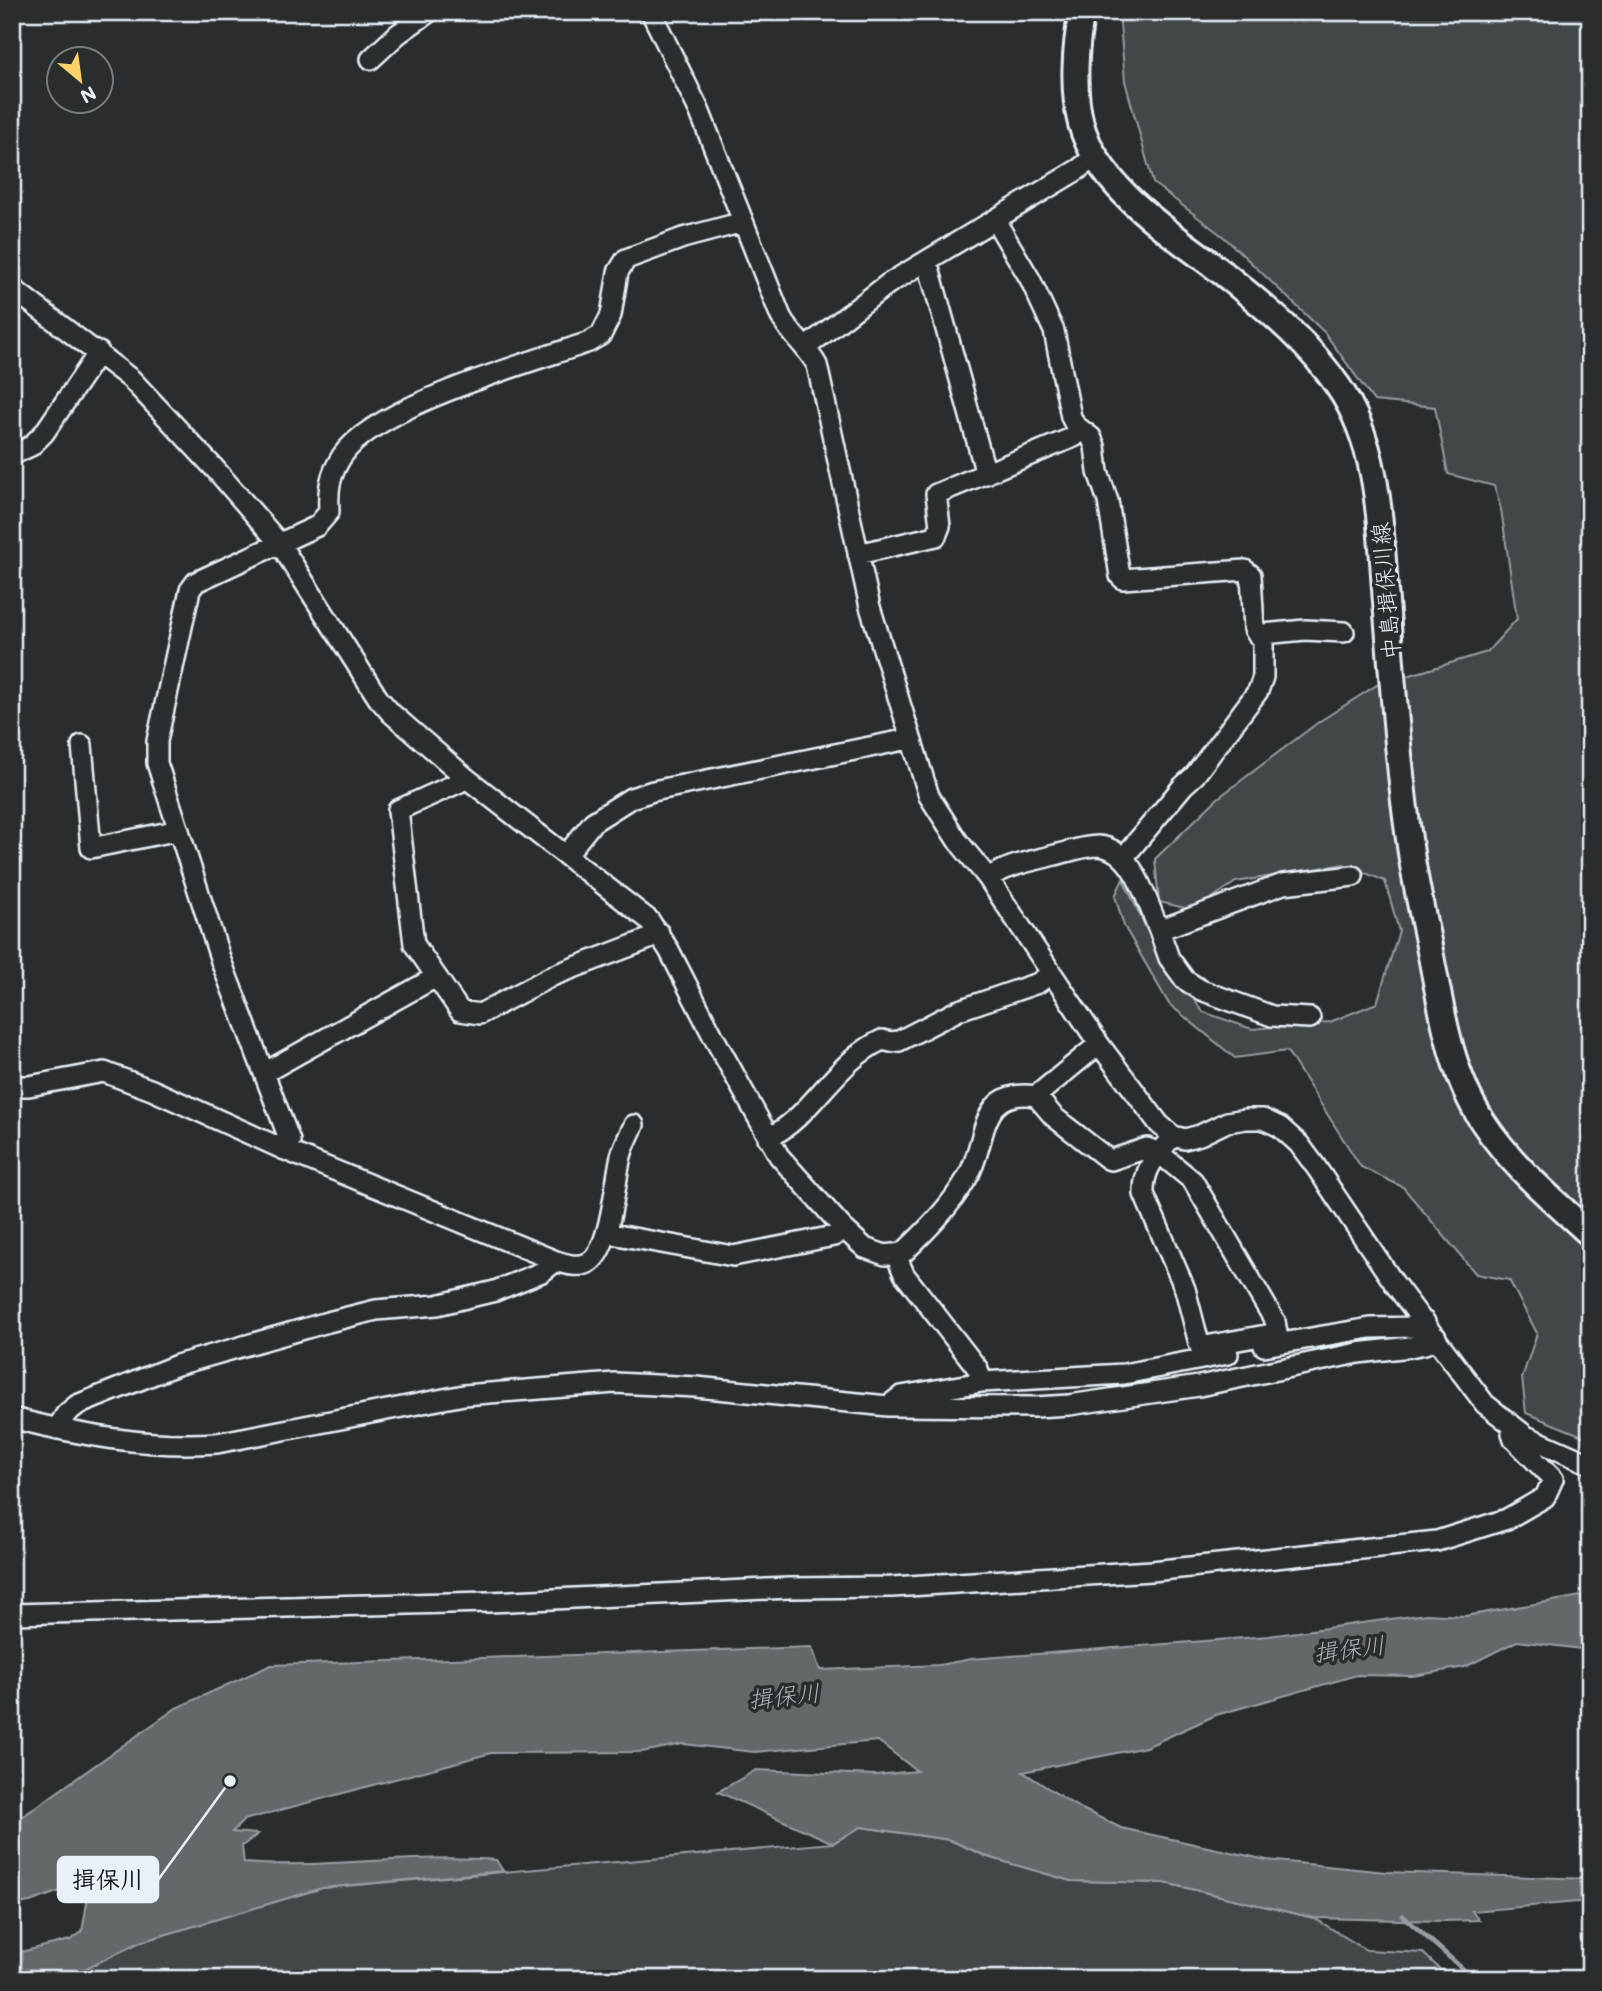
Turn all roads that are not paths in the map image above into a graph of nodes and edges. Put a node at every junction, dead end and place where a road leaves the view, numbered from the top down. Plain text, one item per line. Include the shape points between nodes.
1 (429, 12) edge
2 (651, 12) edge
3 (1082, 12) edge
4 (370, 59) dead end
5 (1095, 156) junction
6 (995, 220) junction
7 (743, 222) junction
8 (925, 262) junction
9 (12, 288) edge
10 (804, 348) junction
11 (99, 352) junction
12 (1082, 430) junction
13 (12, 455) edge
14 (986, 474) junction
15 (280, 544) junction
16 (858, 554) junction
17 (1344, 632) dead end
18 (1263, 634) junction
19 (909, 738) junction
20 (82, 745) dead end
21 (465, 777) junction
22 (179, 830) junction
23 (567, 854) junction
24 (1124, 857) junction
25 (1353, 876) dead end
26 (988, 878) junction
27 (1159, 930) junction
28 (659, 933) junction
29 (1051, 974) junction
30 (436, 977) junction
31 (1310, 1018) dead end
32 (1099, 1044) junction
33 (264, 1073) junction
34 (12, 1086) edge
35 (1036, 1096) junction
36 (634, 1125) dead end
37 (1173, 1136) junction
38 (768, 1138) junction
39 (285, 1150) junction
40 (1159, 1153) junction
41 (843, 1228) junction
42 (606, 1233) junction
43 (1590, 1234) edge
44 (896, 1255) junction
45 (556, 1261) junction
46 (1431, 1330) junction
47 (982, 1382) junction
48 (888, 1406) junction
49 (12, 1418) edge
50 (1511, 1425) junction
51 (57, 1429) junction
52 (1590, 1464) edge
53 (12, 1614) edge

1 - 4 street
2 - 7 street via 699,110
3 - 5 main road, 中島揖保川線 via 1076,96 1081,125
5 - 6 street
5 - 43 main road, 中島揖保川線 via 1141,210 1235,282 1308,349 1339,387 1359,424 1379,513 1410,848 1445,1026 1463,1081 1483,1122 1514,1160
6 - 8 street
6 - 12 street via 1054,331 1071,417
7 - 10 street via 781,317
7 - 15 street via 626,259 618,272 611,315 601,335 589,342 424,400 373,427 343,455 328,485 329,512 317,526
8 - 10 street via 865,300
8 - 14 street
9 - 11 street
10 - 16 street via 817,365
11 - 13 street via 44,433
11 - 15 street via 131,379
12 - 14 street via 1074,438
12 - 18 street via 1095,446 1120,576 1245,570 1251,575 1254,629
14 - 16 street via 936,494 940,526 936,536
15 - 21 street via 378,698
15 - 22 street via 196,582 190,590 157,741 157,763
16 - 19 street
17 - 18 street
18 - 24 street via 1263,677 1258,691 1195,775
19 - 23 street via 631,798 593,822
19 - 26 street via 935,806
20 - 22 street via 91,848
21 - 23 street
21 - 30 street via 398,810 414,944
22 - 33 street via 221,961
23 - 28 street
24 - 26 street via 1098,846 1001,869
24 - 27 street
25 - 27 street via 1283,884
26 - 29 street
27 - 31 street via 1169,958 1185,980 1201,990 1272,1016
28 - 30 street via 552,976 480,1014 460,1011
28 - 38 street
29 - 32 street
29 - 38 street via 1038,983 959,1010 899,1041 883,1040 864,1048 784,1130
30 - 33 street
32 - 35 street
32 - 37 street
33 - 39 street via 290,1141
34 - 39 street via 104,1072
35 - 40 street via 1054,1117 1108,1159 1147,1148
35 - 44 street via 1010,1097 997,1104 983,1127 968,1176 937,1220
36 - 42 street via 621,1156
37 - 40 street
37 - 46 street via 1185,1139 1246,1119 1263,1119 1280,1127 1299,1144
38 - 41 street
39 - 45 street
40 - 40 street via 1147,1166 1144,1194 1185,1289 1200,1347 1277,1333 1275,1321 1193,1181
41 - 42 street via 834,1236 733,1256
41 - 44 street via 865,1248
42 - 45 street via 599,1253 588,1263 573,1266
44 - 47 street via 904,1274 978,1369
45 - 51 street via 542,1272 495,1291 437,1305 376,1310 177,1365 78,1405 65,1414
46 - 47 street via 1370,1328 1124,1374
46 - 48 street via 1425,1344 1410,1348 1358,1353 1116,1399 1036,1408
46 - 50 street via 1485,1404
47 - 48 street via 901,1396
48 - 51 street via 615,1383 464,1395 182,1446
49 - 51 street
50 - 52 street via 1542,1445
50 - 53 street via 1514,1439 1553,1479 1545,1497 1507,1519 1437,1541 1152,1571 892,1587

